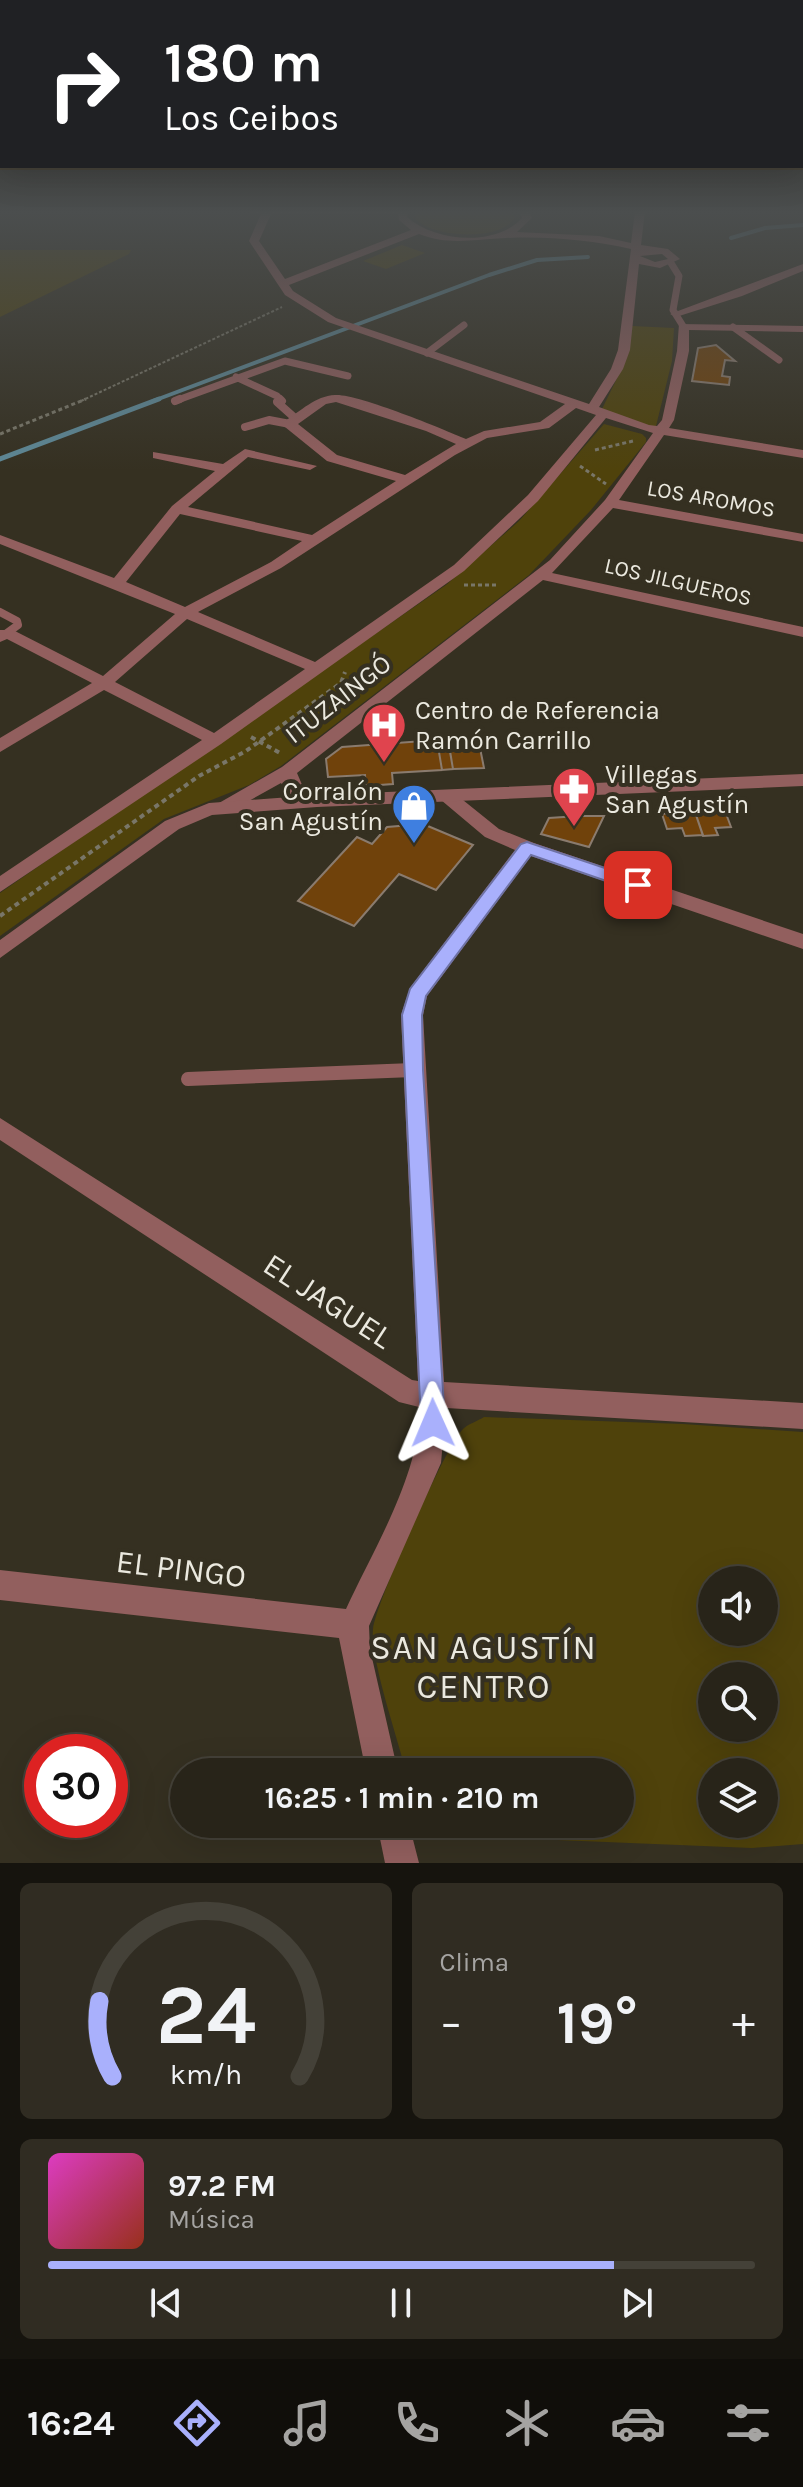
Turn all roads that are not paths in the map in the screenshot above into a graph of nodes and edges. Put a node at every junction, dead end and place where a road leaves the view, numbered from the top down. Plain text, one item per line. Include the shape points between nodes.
1 (297, 298) edge
2 (629, 298) edge
3 (674, 298) edge
4 (729, 298) edge
5 (679, 320) junction
6 (464, 325) dead end
7 (733, 327) junction
8 (803, 329) edge
9 (427, 353) junction
10 (779, 360) dead end
11 (348, 376) dead end
12 (236, 377) junction
13 (175, 401) dead end
14 (574, 403) junction
15 (598, 412) junction
16 (293, 421) junction
17 (245, 427) dead end
18 (662, 431) junction
19 (465, 443) junction
20 (803, 454) edge
21 (158, 455) dead end
22 (310, 466) dead end
23 (226, 469) junction
24 (407, 480) junction
25 (610, 503) junction
26 (177, 509) junction
27 (803, 538) edge
28 (0, 539) edge
29 (315, 540) junction
30 (543, 575) junction
31 (117, 584) junction
32 (0, 612) edge
33 (185, 613) junction
34 (803, 632) edge
35 (4, 635) edge
36 (318, 669) junction
37 (105, 682) junction
38 (215, 740) junction
39 (0, 746) edge
40 (295, 766) junction
41 (803, 780) edge
42 (447, 796) junction
43 (317, 801) junction
44 (225, 807) junction
45 (527, 848) junction
46 (0, 885) edge
47 (803, 942) edge
48 (0, 950) edge
49 (413, 1070) junction
50 (188, 1079) dead end
51 (0, 1128) edge
52 (434, 1397) junction
53 (803, 1416) edge
54 (0, 1585) edge
55 (354, 1625) junction
56 (379, 1758) edge
57 (396, 1838) edge
58 (402, 1863) edge

1 - 9 street via 332,320
2 - 15 street, ITUZAINGÓ via 621,360
3 - 5 lane
4 - 5 street
5 - 7 street
5 - 18 street, ITUZAINGÓ via 683,351
6 - 9 lane
7 - 8 street
7 - 10 lane
9 - 14 street
11 - 12 lane via 285,361
12 - 13 lane
12 - 16 lane via 277,396
14 - 15 street
14 - 19 street via 544,425
15 - 18 street
15 - 36 street, ITUZAINGÓ via 533,498 485,546
16 - 17 lane
16 - 19 street via 322,401 337,398
16 - 24 street via 332,458
18 - 20 street
18 - 25 street, ITUZAINGÓ
19 - 24 street
21 - 23 street
22 - 23 street via 245,453
23 - 26 street
24 - 29 street
25 - 27 street, LOS AROMOS
25 - 30 street, ITUZAINGÓ
26 - 29 street
26 - 31 street
28 - 31 street
29 - 33 street
30 - 34 street, LOS JILGUEROS
30 - 40 street, ITUZAINGÓ
31 - 33 street
32 - 35 lane via 18,625
33 - 36 street
33 - 37 street
35 - 37 street
36 - 38 street, ITUZAINGÓ
37 - 38 street
37 - 39 street
38 - 46 street, ITUZAINGÓ
40 - 43 street via 288,782
40 - 44 street, ITUZAINGÓ
41 - 42 street
42 - 43 street
42 - 45 street via 492,833
43 - 44 street
44 - 48 street, ITUZAINGÓ via 172,825
45 - 47 street
45 - 49 street via 417,994
49 - 50 lane
49 - 52 street
51 - 52 street, EL JAGUEL via 385,1379 408,1393
52 - 53 street, EL JAGUEL
52 - 55 street via 427,1463
54 - 55 street, EL PINGO
55 - 56 street
57 - 58 street

